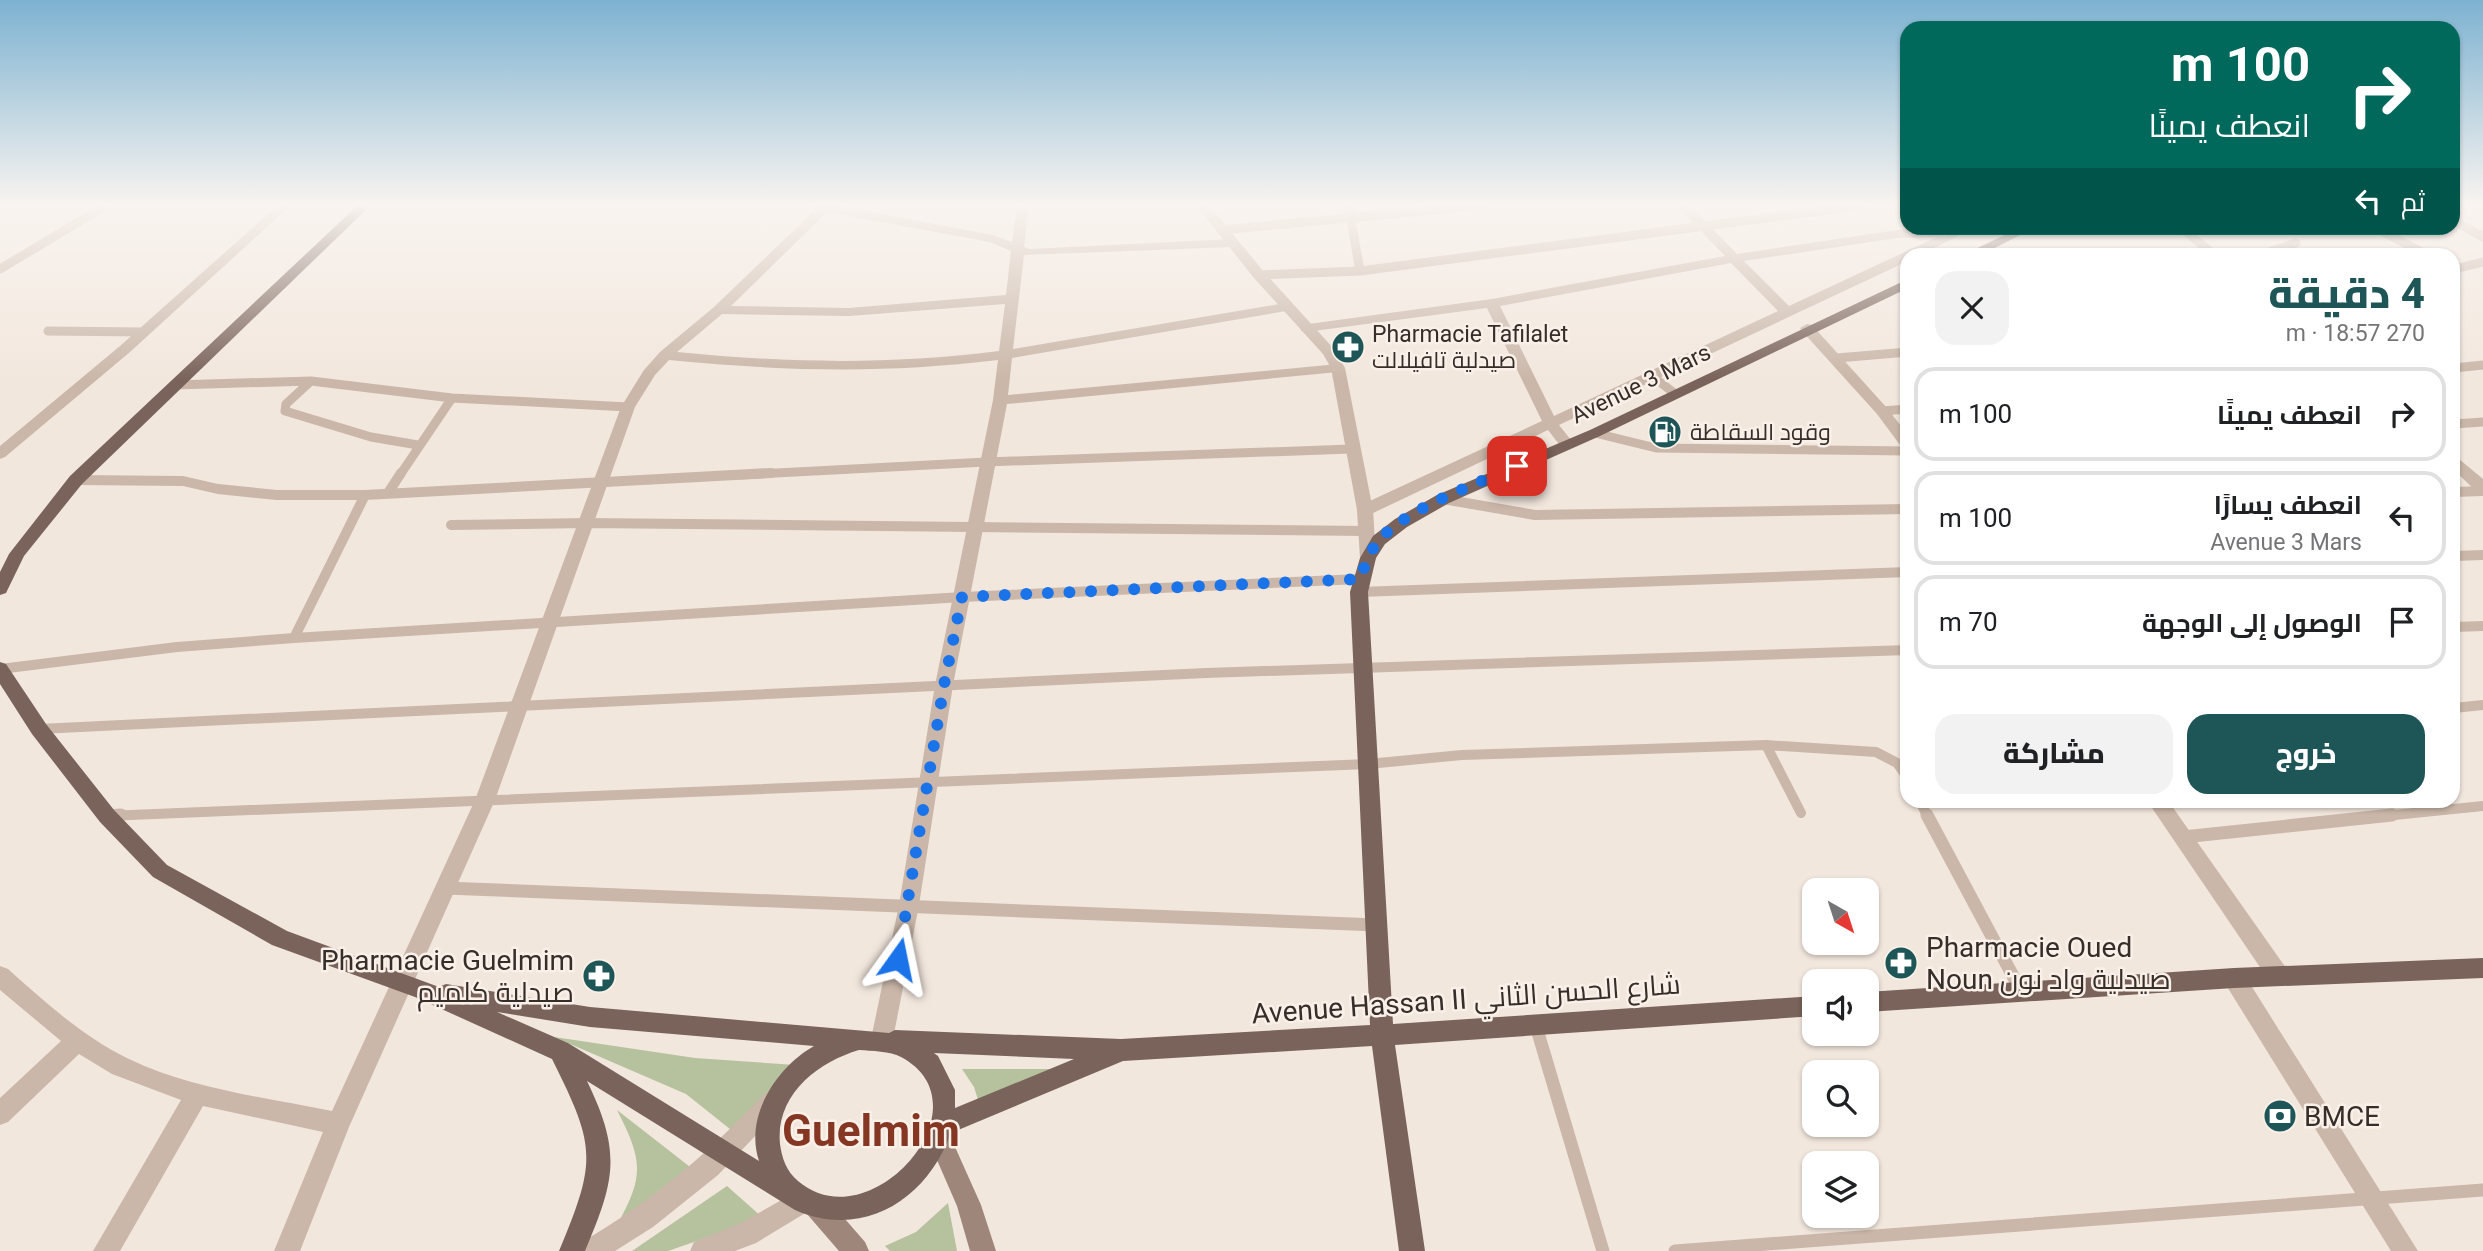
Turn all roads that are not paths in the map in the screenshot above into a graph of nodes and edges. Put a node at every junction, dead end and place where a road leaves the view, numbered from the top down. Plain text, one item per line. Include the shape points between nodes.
1 (220, 263) edge
2 (303, 263) edge
3 (764, 263) edge
4 (1015, 263) edge
5 (1249, 263) edge
6 (1359, 263) edge
7 (1417, 263) edge
8 (1708, 263) edge
9 (1742, 263) edge
10 (1888, 263) edge
11 (2477, 263) edge
12 (2460, 268) edge
13 (1360, 271) junction
14 (1259, 275) junction
15 (1900, 287) edge
16 (1011, 299) junction
17 (1492, 303) junction
18 (1286, 307) junction
19 (719, 310) junction
20 (1786, 311) junction
21 (1306, 328) junction
22 (1807, 328) junction
23 (48, 331) dead end
24 (144, 332) junction
25 (1900, 353) edge
26 (665, 355) junction
27 (1006, 355) junction
28 (1836, 358) junction
29 (2483, 365) edge
30 (2460, 367) edge
31 (1338, 368) junction
32 (1651, 375) junction
33 (311, 381) junction
34 (175, 385) junction
35 (1674, 393) junction
36 (452, 398) junction
37 (1000, 400) junction
38 (628, 407) junction
39 (1900, 410) edge
40 (1881, 411) junction
41 (2483, 422) edge
42 (1550, 423) junction
43 (2460, 424) edge
44 (1595, 433) junction
45 (1900, 438) edge
46 (1567, 444) junction
47 (418, 445) junction
48 (1351, 449) junction
49 (1900, 449) edge
50 (0, 454) edge
51 (986, 463) junction
52 (2460, 468) edge
53 (76, 480) junction
54 (603, 482) junction
55 (2483, 490) edge
56 (2460, 492) edge
57 (388, 493) junction
58 (365, 495) junction
59 (1443, 499) junction
60 (1900, 509) edge
61 (1365, 510) junction
62 (587, 523) junction
63 (451, 525) dead end
64 (976, 526) junction
65 (1366, 531) junction
66 (2483, 555) edge
67 (2460, 556) edge
68 (1368, 558) junction
69 (1900, 572) edge
70 (1360, 585) junction
71 (0, 589) edge
72 (962, 597) junction
73 (552, 622) junction
74 (2483, 626) edge
75 (2460, 627) edge
76 (294, 638) junction
77 (1900, 650) edge
78 (1361, 667) junction
79 (0, 669) edge
80 (944, 685) junction
81 (521, 705) junction
82 (2483, 705) edge
83 (2460, 707) edge
84 (38, 729) junction
85 (1766, 745) junction
86 (1368, 765) junction
87 (1900, 767) edge
88 (930, 782) junction
89 (485, 800) junction
90 (2483, 806) edge
91 (1923, 808) edge
92 (2162, 808) edge
93 (1801, 813) dead end
94 (107, 816) junction
95 (2183, 837) junction
96 (445, 888) junction
97 (909, 905) junction
98 (1377, 925) junction
99 (2483, 968) edge
100 (0, 975) edge
101 (2278, 975) junction
102 (2234, 978) junction
103 (412, 986) junction
104 (2021, 991) junction
105 (1879, 1001) edge
106 (1802, 1007) edge
107 (1536, 1026) junction
108 (1382, 1035) junction
109 (78, 1040) junction
110 (879, 1040) junction
111 (1121, 1050) junction
112 (560, 1051) junction
113 (198, 1092) junction
114 (779, 1094) junction
115 (0, 1114) edge
116 (338, 1124) junction
117 (941, 1131) junction
118 (725, 1155) junction
119 (2483, 1190) edge
120 (802, 1198) junction
121 (2372, 1198) junction
122 (106, 1251) edge
123 (287, 1251) edge
124 (572, 1251) edge
125 (591, 1251) edge
126 (704, 1251) edge
127 (856, 1251) edge
128 (983, 1251) edge
129 (1412, 1251) edge
130 (1603, 1251) edge
131 (1675, 1251) edge
132 (2405, 1251) edge

1 - 24 street
2 - 34 main road
3 - 19 street
4 - 16 street
5 - 14 street
6 - 13 lane
7 - 13 lane
8 - 17 street
9 - 20 street
10 - 20 street
11 - 12 lane
13 - 14 lane
14 - 18 street
15 - 22 main road, Avenue 3 Mars
16 - 19 street via 849,312
16 - 27 street
17 - 21 street
17 - 42 street
18 - 21 street
18 - 27 street
19 - 26 street
20 - 32 street
21 - 31 street
22 - 28 street
22 - 35 main road, Avenue 3 Mars
23 - 24 lane
24 - 50 street
25 - 28 lane
26 - 27 street via 853,368
26 - 38 street
27 - 37 street
28 - 40 street
29 - 30 lane
31 - 37 street
31 - 48 street
32 - 35 lane
32 - 42 street
33 - 34 lane
33 - 36 lane
33 - 47 lane via 286,404 285,411 371,437
34 - 53 main road
35 - 44 main road, Avenue 3 Mars
36 - 38 lane
36 - 47 lane
37 - 51 street
38 - 54 street
39 - 40 lane
40 - 45 street
41 - 43 lane
42 - 46 street
42 - 61 street
44 - 46 main road, Avenue 3 Mars
44 - 49 lane via 1666,449
46 - 59 main road, Avenue 3 Mars
47 - 57 lane
48 - 51 lane
48 - 61 street
51 - 54 lane
51 - 64 street
52 - 55 street
53 - 58 lane via 183,481 276,495
53 - 71 main road via 17,554
54 - 57 lane
54 - 62 street
55 - 56 lane
57 - 58 lane
58 - 76 lane
59 - 60 lane via 1535,515
59 - 68 main road, Avenue 3 Mars via 1390,531
61 - 65 street
62 - 63 lane
62 - 64 lane
62 - 73 street
64 - 65 lane
64 - 72 street
65 - 68 street
66 - 67 lane
68 - 70 main road, Avenue 3 Mars
69 - 70 lane
70 - 72 lane
70 - 78 main road
72 - 73 lane
72 - 80 street
73 - 76 lane
73 - 81 street
74 - 75 lane
76 - 79 lane
77 - 78 lane
78 - 80 lane
78 - 86 main road
79 - 84 main road
80 - 81 lane
80 - 88 street
81 - 84 lane
81 - 89 street
82 - 83 lane
84 - 94 main road
85 - 86 lane via 1462,755
85 - 87 lane via 1876,752
85 - 93 lane
86 - 88 lane
86 - 98 main road
88 - 89 lane
88 - 97 street
89 - 94 lane
89 - 96 street
90 - 95 lane
91 - 104 lane
92 - 95 street
94 - 103 main road via 160,871 223,907 280,938
95 - 101 street
96 - 97 lane
96 - 103 street
97 - 98 lane
97 - 110 street
98 - 108 main road
99 - 101 main road
100 - 109 street
101 - 102 main road
102 - 104 main road
102 - 121 street
103 - 110 main road, Avenue Hassan II شارع الحسن الثاني via 590,1017
103 - 112 main road
103 - 116 street
104 - 105 main road
106 - 107 main road, Avenue Hassan II شارع الحسن الثاني
107 - 108 main road, Avenue Hassan II شارع الحسن الثاني
107 - 130 lane
108 - 111 main road, Avenue Hassan II شارع الحسن الثاني
108 - 129 main road
109 - 113 street via 122,1067
109 - 115 street
110 - 111 main road, Avenue Hassan II شارع الحسن الثاني
110 - 114 main road via 836,1045 795,1073
110 - 117 main road via 926,1058 936,1071 946,1106
111 - 117 main road, Avenue Hassan II شارع الحسن الثاني
112 - 118 main road
112 - 124 main road via 591,1113 602,1161 592,1209
113 - 116 street
113 - 122 street
114 - 118 street
114 - 120 main road via 766,1134 768,1154 774,1173
116 - 123 street
117 - 120 main road via 920,1170 876,1201 851,1208 825,1208
117 - 128 main road
118 - 120 main road
118 - 125 street via 646,1220
119 - 121 lane
120 - 126 street via 747,1234
120 - 127 main road
121 - 131 lane
121 - 132 street

